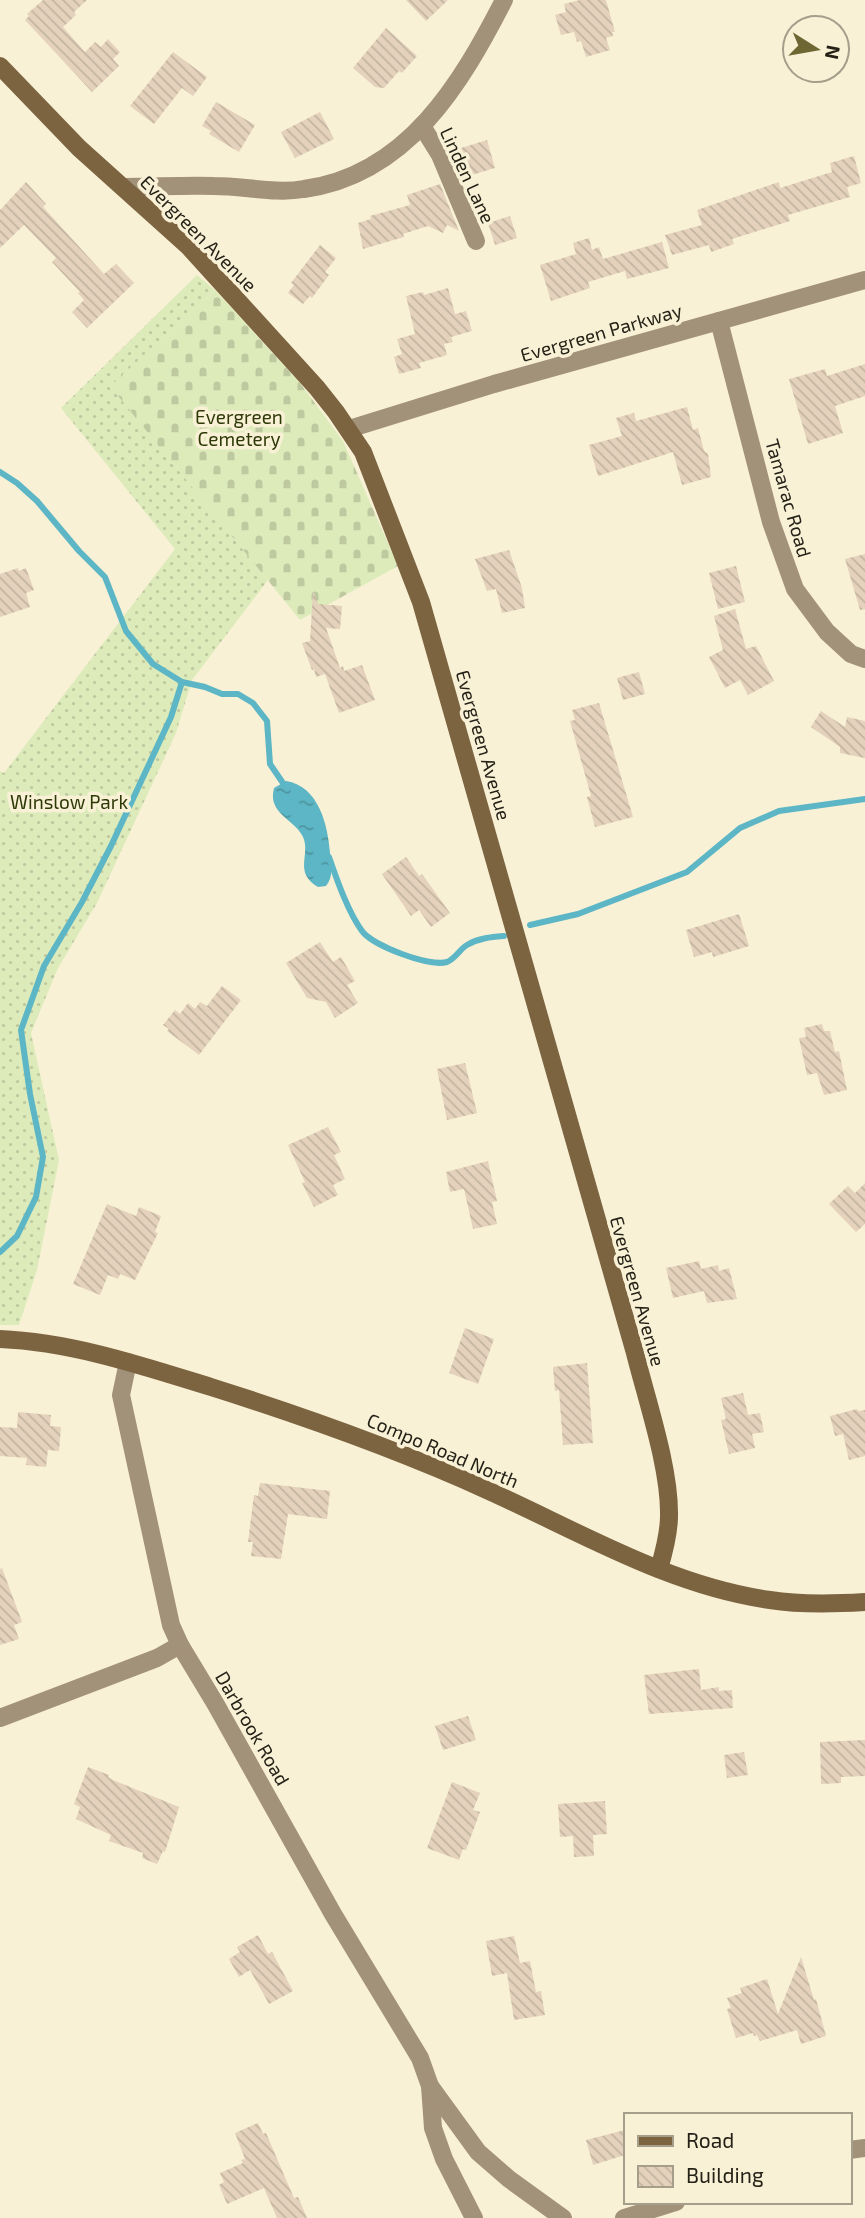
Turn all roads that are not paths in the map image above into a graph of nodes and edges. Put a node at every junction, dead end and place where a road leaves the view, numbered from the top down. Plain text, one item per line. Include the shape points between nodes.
1 (504, 0) edge
2 (0, 66) edge
3 (422, 126) junction
4 (124, 187) junction
5 (476, 241) dead end
6 (865, 279) edge
7 (719, 321) junction
8 (349, 429) junction
9 (865, 659) edge
10 (0, 1339) edge
11 (128, 1362) junction
12 (659, 1569) junction
13 (865, 1602) edge
14 (180, 1645) junction
15 (0, 1718) edge
16 (430, 2085) junction
17 (670, 2204) edge
18 (474, 2218) edge
19 (563, 2218) edge
20 (624, 2218) edge

1 - 3 street via 477,50
2 - 4 main road, Evergreen Avenue via 79,148
3 - 4 street via 367,171 316,187
3 - 5 street, Linden Lane via 440,156
4 - 8 main road, Evergreen Avenue via 225,285
6 - 7 street, Evergreen Parkway
7 - 8 street, Evergreen Parkway
7 - 9 street, Tamarac Road via 790,578 827,632 851,654
8 - 12 main road, Evergreen Avenue via 363,452 421,602 635,1353 669,1502
10 - 11 main road, Compo Road North via 46,1343
11 - 12 main road, Compo Road North via 397,1451
11 - 14 street, Darbrook Road via 121,1395 171,1625
12 - 13 main road, Compo Road North via 726,1592 771,1601
14 - 15 street
14 - 16 street, Darbrook Road via 420,2058
16 - 18 street, Darbrook Road via 433,2128
16 - 19 street, Darbrook Road via 478,2152
17 - 20 street

